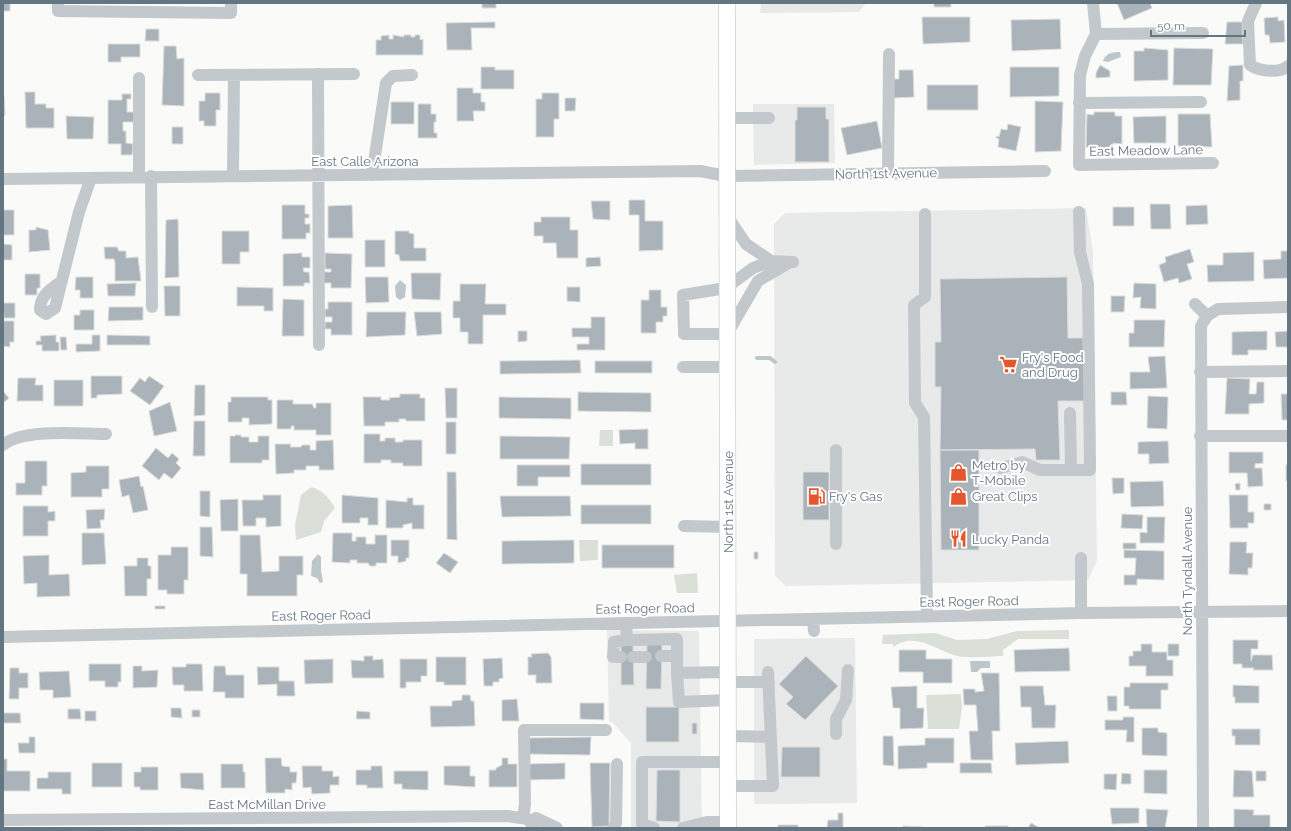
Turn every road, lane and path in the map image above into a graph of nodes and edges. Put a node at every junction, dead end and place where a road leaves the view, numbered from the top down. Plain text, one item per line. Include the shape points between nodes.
1 (58, 3) edge
2 (231, 3) edge
3 (727, 3) edge
4 (1093, 3) edge
5 (1256, 3) edge
6 (143, 8) edge
7 (1203, 33) dead end
8 (1096, 34) junction
9 (889, 54) dead end
10 (1288, 66) edge
11 (198, 74) dead end
12 (234, 74) junction
13 (318, 74) junction
14 (354, 74) dead end
15 (412, 75) dead end
16 (139, 78) dead end
17 (1201, 102) dead end
18 (1079, 103) junction
19 (726, 118) junction
20 (769, 118) dead end
21 (1212, 163) dead end
22 (1045, 171) dead end
23 (888, 173) junction
24 (318, 175) junction
25 (233, 176) junction
26 (372, 176) junction
27 (726, 176) junction
28 (145, 177) junction
29 (91, 178) junction
30 (3, 179) edge
31 (1079, 212) dead end
32 (726, 214) junction
33 (925, 214) dead end
34 (771, 261) junction
35 (62, 281) dead end
36 (726, 288) junction
37 (1195, 304) dead end
38 (152, 307) dead end
39 (1288, 308) edge
40 (1207, 316) junction
41 (727, 334) junction
42 (320, 345) dead end
43 (727, 366) junction
44 (683, 367) dead end
45 (1288, 371) edge
46 (1200, 372) junction
47 (1070, 413) dead end
48 (106, 434) dead end
49 (1200, 436) junction
50 (1288, 436) edge
51 (3, 445) edge
52 (836, 450) dead end
53 (1001, 468) dead end
54 (1071, 470) junction
55 (684, 526) dead end
56 (728, 527) junction
57 (836, 544) dead end
58 (1082, 558) dead end
59 (1201, 612) junction
60 (1288, 612) edge
61 (1082, 613) junction
62 (927, 616) junction
63 (813, 618) junction
64 (728, 620) junction
65 (626, 622) junction
66 (814, 631) dead end
67 (3, 637) edge
68 (627, 640) junction
69 (661, 656) dead end
70 (677, 656) junction
71 (621, 657) dead end
72 (634, 657) dead end
73 (646, 657) dead end
74 (848, 670) dead end
75 (677, 674) junction
76 (728, 677) junction
77 (728, 700) junction
78 (606, 730) dead end
79 (836, 734) dead end
80 (728, 736) junction
81 (771, 737) junction
82 (728, 762) junction
83 (617, 764) dead end
84 (728, 786) junction
85 (534, 819) edge
86 (3, 820) edge
87 (728, 825) edge
88 (557, 828) edge
89 (613, 828) edge
90 (654, 828) edge
91 (683, 828) edge
92 (1203, 828) edge

1 - 6 street via 58,11
2 - 6 street via 231,13
3 - 19 main road, North 1st Avenue
4 - 8 street
5 - 10 street via 1248,21 1250,65 1256,69 1267,70 1285,69
7 - 8 street
8 - 18 street via 1085,56 1080,75
9 - 23 street
11 - 12 street
12 - 13 street
12 - 25 street
13 - 14 street
13 - 24 street
15 - 26 street via 393,76 386,83
16 - 28 street
17 - 18 street
18 - 21 street, East Meadow Lane via 1079,165
19 - 20 street
19 - 27 main road, North 1st Avenue
22 - 23 street, North 1st Avenue
23 - 27 street, North 1st Avenue
24 - 25 street, East Calle Arizona
24 - 26 street, East Calle Arizona
24 - 42 street
25 - 28 street, East Calle Arizona
26 - 27 street, East Calle Arizona via 700,171
27 - 32 main road, North 1st Avenue
28 - 29 street, East Calle Arizona
28 - 38 street
29 - 30 street, East Calle Arizona
29 - 35 street via 79,212
31 - 54 street via 1080,252 1088,284 1090,470
32 - 34 street via 746,244
32 - 36 main road, North 1st Avenue
33 - 62 street via 925,297 914,305 915,403 924,417
34 - 36 street via 753,268
34 - 41 street via 792,262 758,281
36 - 41 main road, North 1st Avenue
36 - 41 street via 683,295 684,334
37 - 40 street
39 - 40 street via 1225,308
40 - 46 street, North Tyndall Avenue via 1200,332
41 - 43 main road, North 1st Avenue
43 - 44 street
43 - 56 main road, North 1st Avenue
45 - 46 street
46 - 49 street, North Tyndall Avenue
47 - 54 street
48 - 51 street via 30,435 12,439
49 - 50 street
49 - 59 street, North Tyndall Avenue
52 - 57 street
53 - 54 street via 1022,462 1040,470
55 - 56 street
56 - 64 main road, North 1st Avenue
58 - 61 street
59 - 60 street, East Roger Road
59 - 61 street, East Roger Road
59 - 92 street, North Tyndall Avenue
61 - 62 street, East Roger Road
62 - 63 street, East Roger Road
63 - 64 street, East Roger Road
63 - 66 street
64 - 65 street, East Roger Road
64 - 76 main road, North 1st Avenue
65 - 67 street, East Roger Road
65 - 68 street
68 - 70 street via 677,639
68 - 71 street via 614,642 614,657
69 - 70 street
70 - 75 street
72 - 73 street
74 - 79 street via 846,700 836,719
75 - 76 street
75 - 77 street via 679,702
76 - 77 main road, North 1st Avenue
76 - 81 street via 769,677
77 - 80 main road, North 1st Avenue
78 - 85 street via 524,730 525,804
80 - 81 street
80 - 82 main road, North 1st Avenue
81 - 84 street via 773,786
82 - 84 main road, North 1st Avenue
82 - 90 street via 642,762 642,824
83 - 89 street via 616,823
84 - 87 main road, North 1st Avenue
85 - 86 street, East McMillan Drive via 499,816
85 - 88 street
87 - 91 street via 707,822

